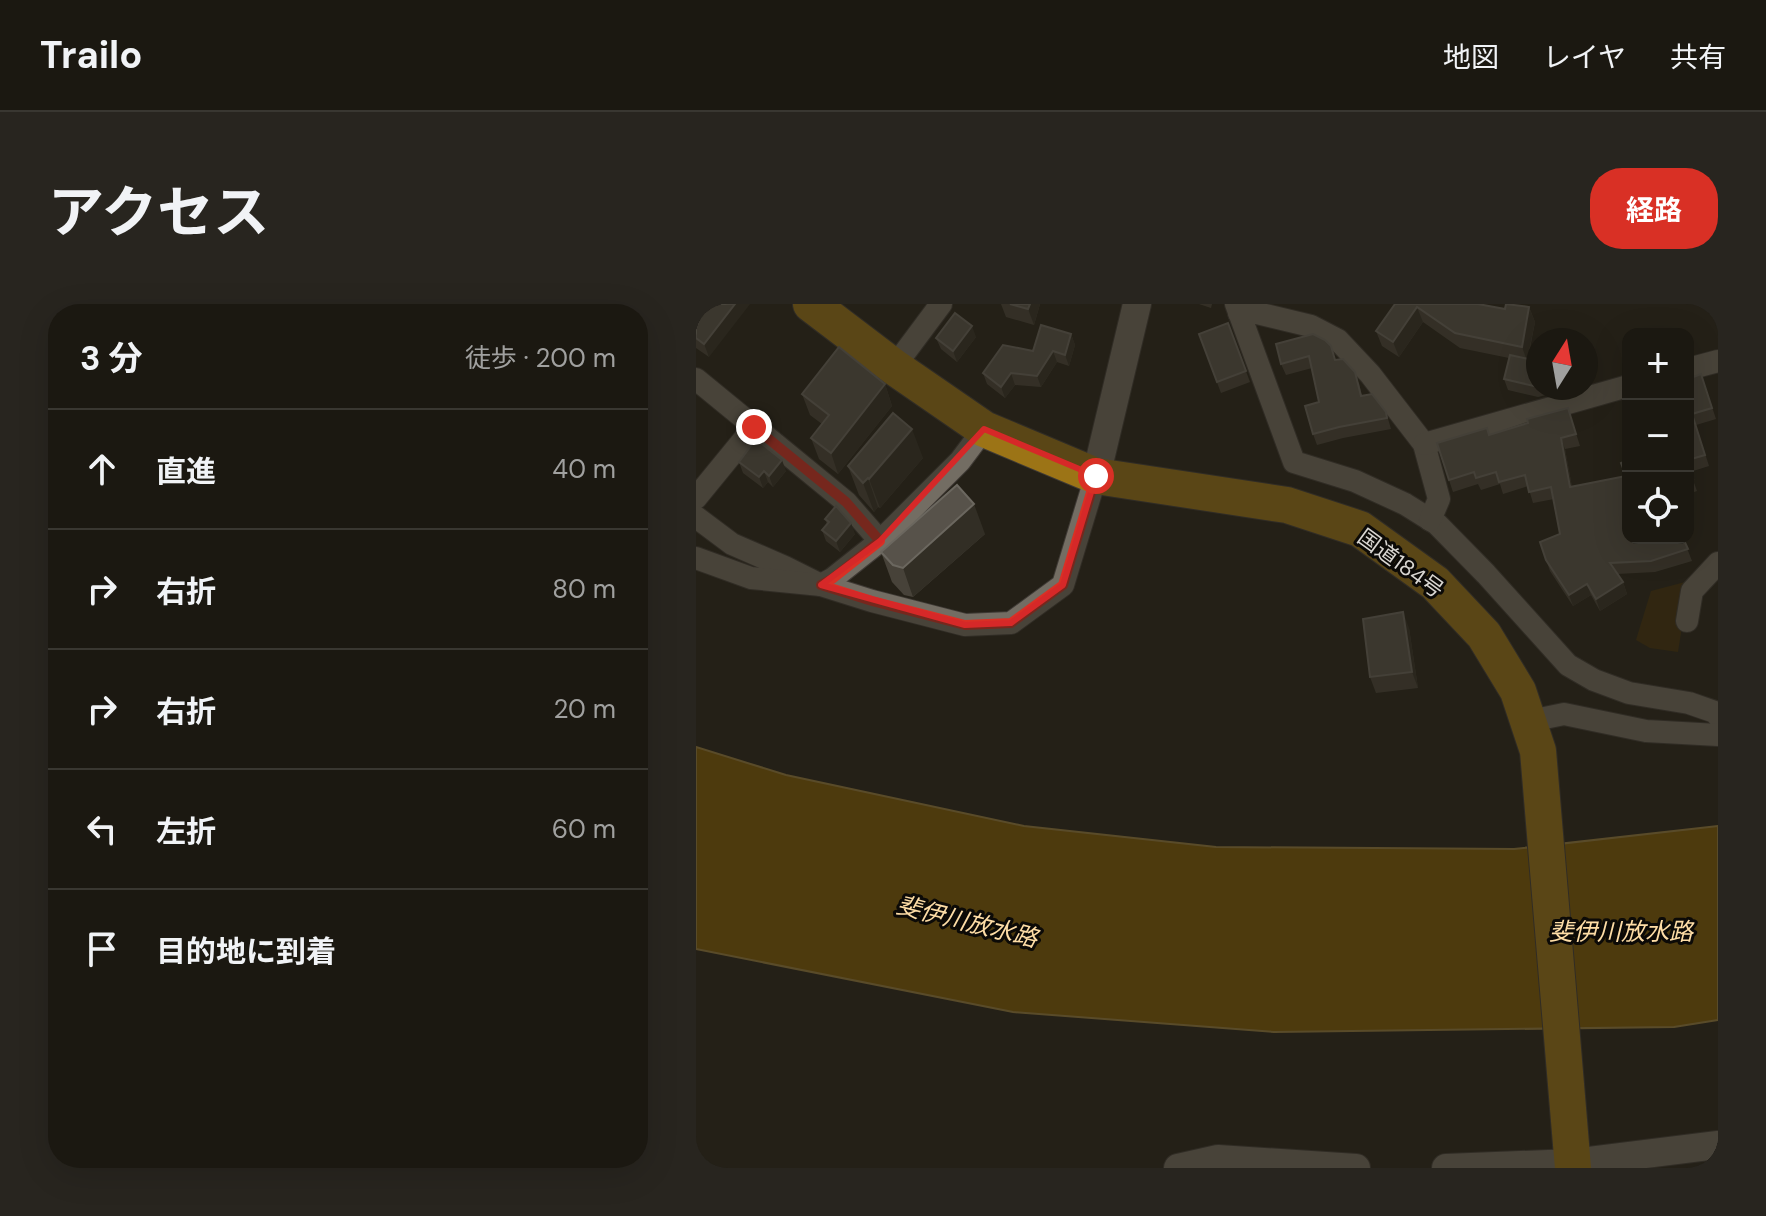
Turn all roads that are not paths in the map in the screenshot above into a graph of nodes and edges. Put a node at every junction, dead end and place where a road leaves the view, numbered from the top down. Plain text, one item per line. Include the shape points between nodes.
1 (811, 304) edge
2 (941, 304) edge
3 (1137, 304) edge
4 (1237, 308) edge
5 (1718, 361) edge
6 (894, 367) junction
7 (1694, 367) edge
8 (696, 379) edge
9 (1622, 388) edge
10 (754, 427) junction
11 (984, 429) junction
12 (1424, 444) junction
13 (1096, 476) junction
14 (696, 498) edge
15 (696, 517) edge
16 (1430, 520) junction
17 (880, 541) junction
18 (696, 558) edge
19 (1718, 563) edge
20 (821, 585) junction
21 (1687, 621) dead end
22 (1718, 716) edge
23 (1718, 735) edge
24 (1534, 736) junction
25 (1718, 1145) edge
26 (1573, 1166) edge
27 (1178, 1168) edge
28 (1356, 1168) edge
29 (1446, 1168) edge

1 - 6 highway, 国道184号
2 - 6 street
3 - 13 street
4 - 12 street via 1311,326 1338,340
4 - 16 street via 1294,462 1355,481
5 - 7 street
6 - 11 highway, 国道184号
8 - 10 street
9 - 12 street
10 - 14 street
10 - 17 street via 846,502
11 - 13 highway, 国道184号
11 - 17 street via 960,461
12 - 16 street via 1439,499
13 - 20 street via 1063,585 1011,623 965,625
13 - 24 highway, 国道184号 via 1287,505 1360,529 1435,583 1484,635 1518,691
15 - 20 street via 732,544
16 - 22 street via 1568,665 1629,693 1689,703
17 - 20 street
18 - 20 street via 751,578
19 - 21 street via 1692,591
23 - 24 street via 1646,731 1564,714
24 - 26 highway, 国道184号
25 - 26 street
26 - 29 street
27 - 28 street via 1218,1159

